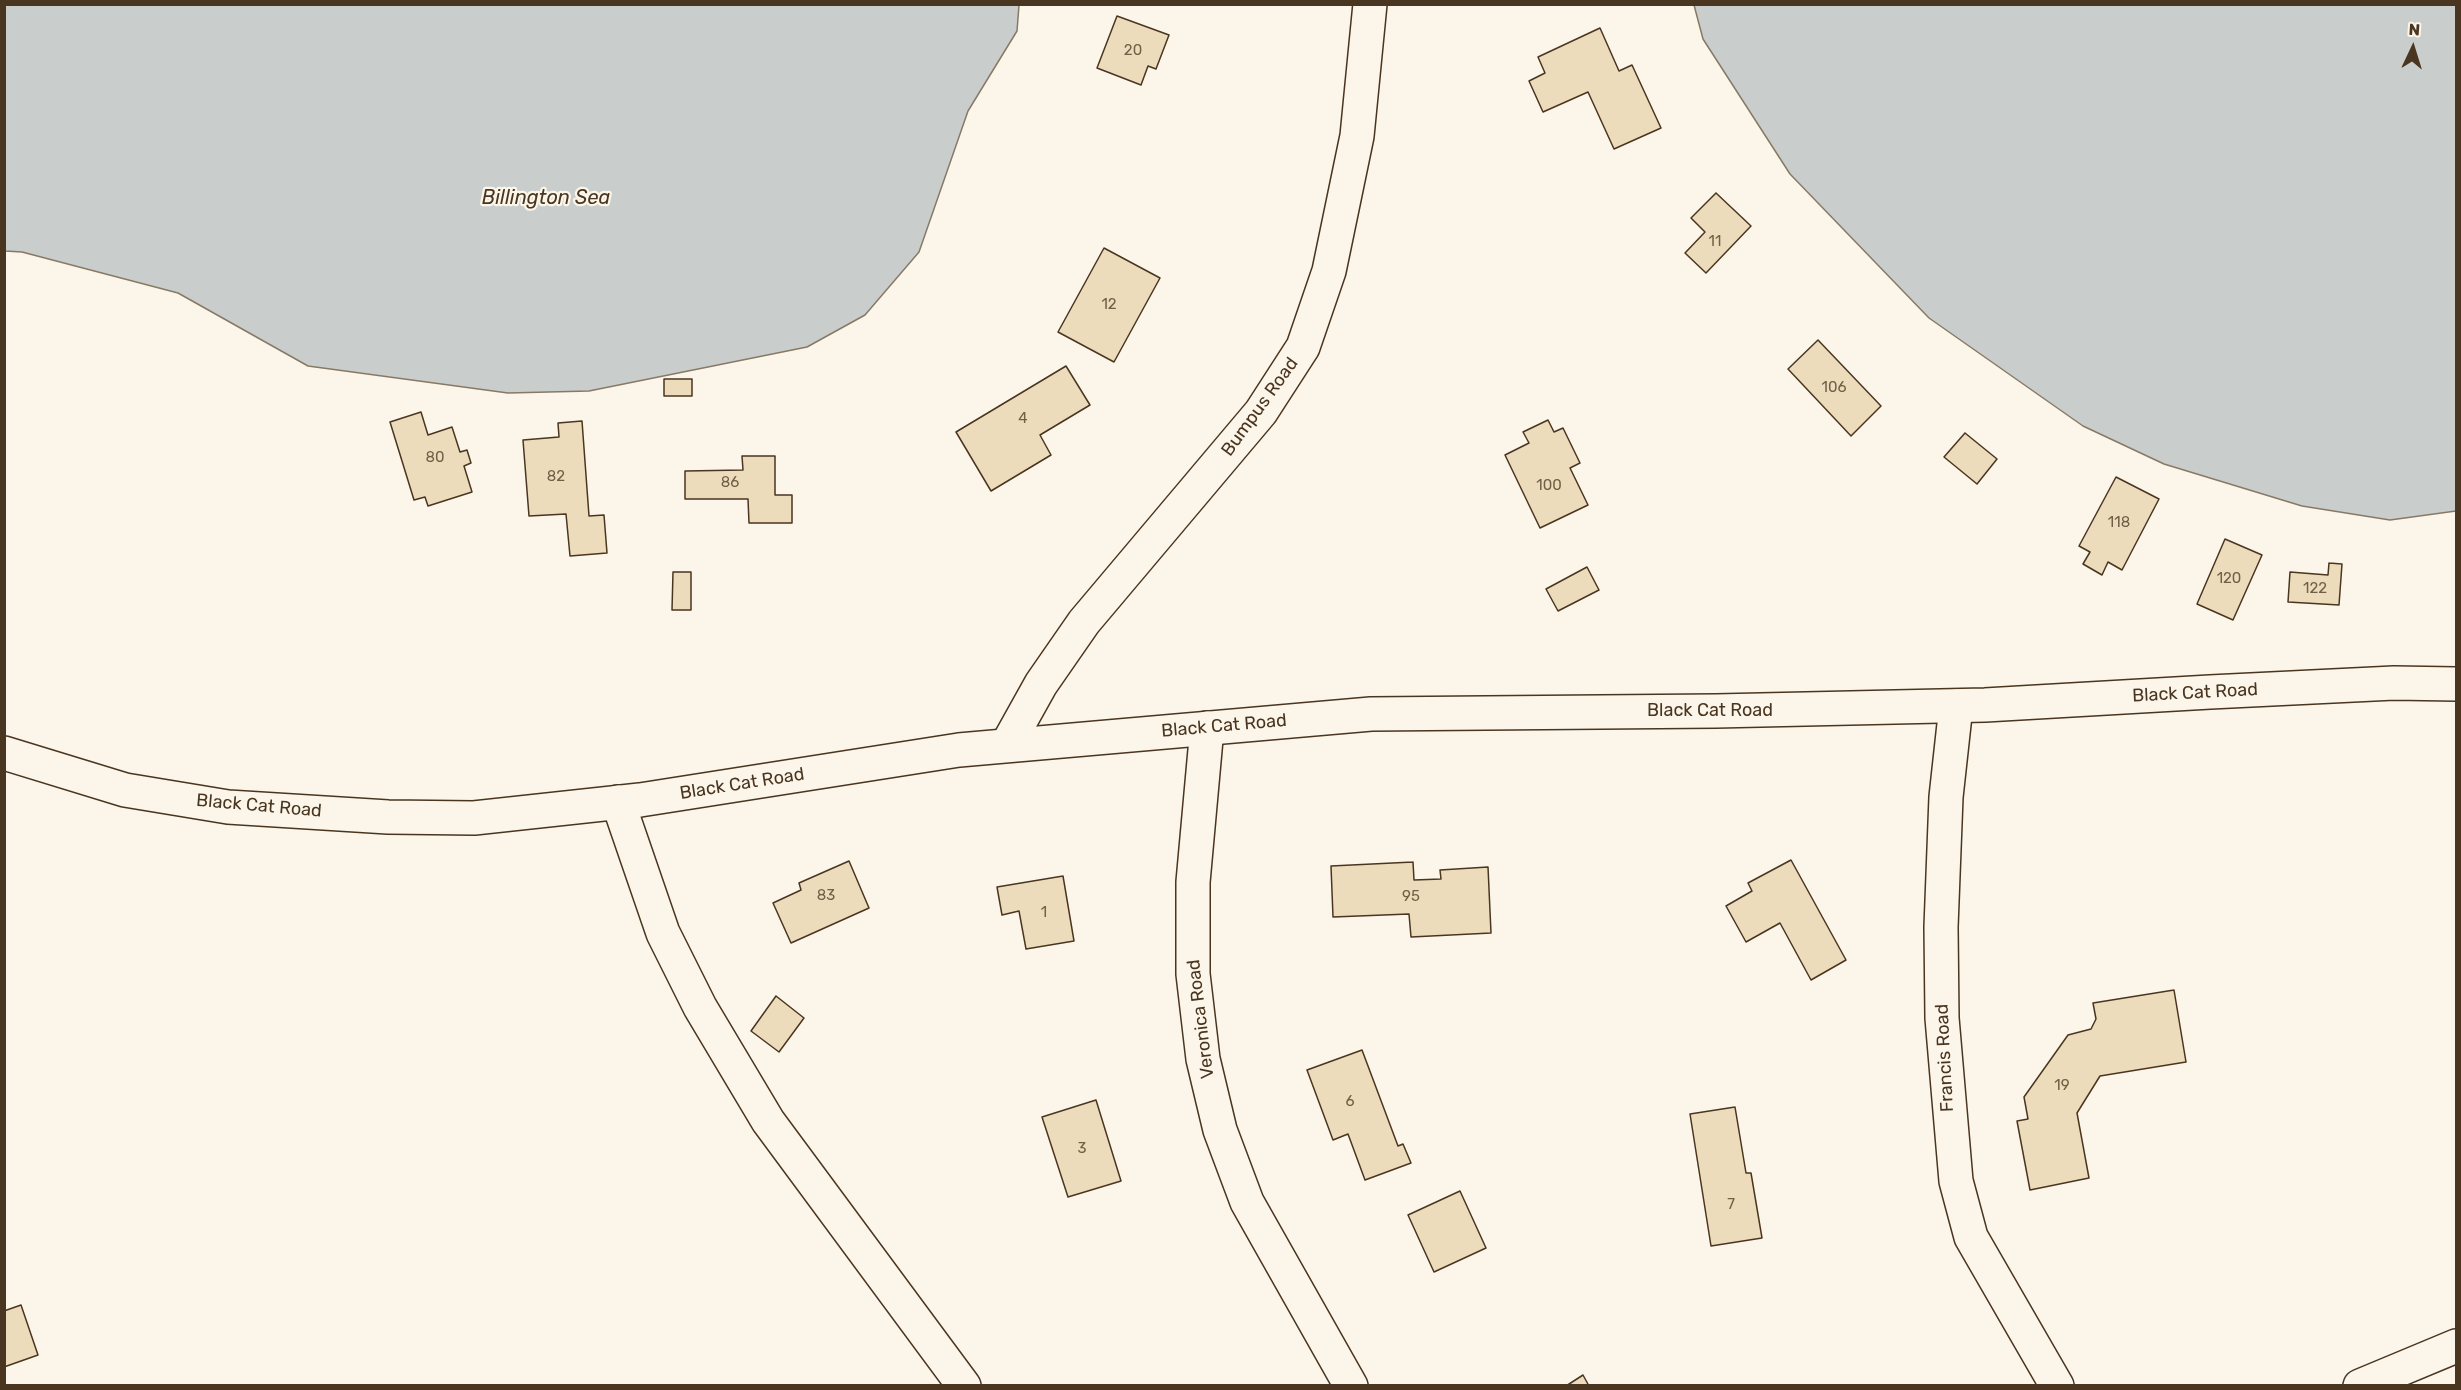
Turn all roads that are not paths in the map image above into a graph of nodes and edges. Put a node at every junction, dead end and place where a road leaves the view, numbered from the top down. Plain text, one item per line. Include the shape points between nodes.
1 (1370, 4) edge
2 (2457, 684) edge
3 (1956, 706) junction
4 (1207, 728) junction
5 (1007, 745) junction
6 (4, 753) edge
7 (618, 802) junction
8 (2457, 1346) edge
9 (964, 1386) edge
10 (1351, 1386) edge
11 (2057, 1386) edge
12 (2360, 1386) edge

1 - 5 street, Bumpus Road via 1357,136 1329,272 1303,347 1261,412 1084,622 1041,684
2 - 3 street, Black Cat Road via 2394,683
3 - 4 street, Black Cat Road via 1371,714
3 - 11 street, Francis Road via 1946,797 1941,927 1942,1018 1956,1181 1971,1237
4 - 5 street, Black Cat Road
4 - 10 street, Veronica Road via 1193,882 1193,974 1203,1059 1220,1130 1247,1202
5 - 7 street, Black Cat Road
6 - 7 street, Black Cat Road via 125,790 228,807 474,818
7 - 9 street via 663,933 700,1007 768,1121
8 - 12 street

